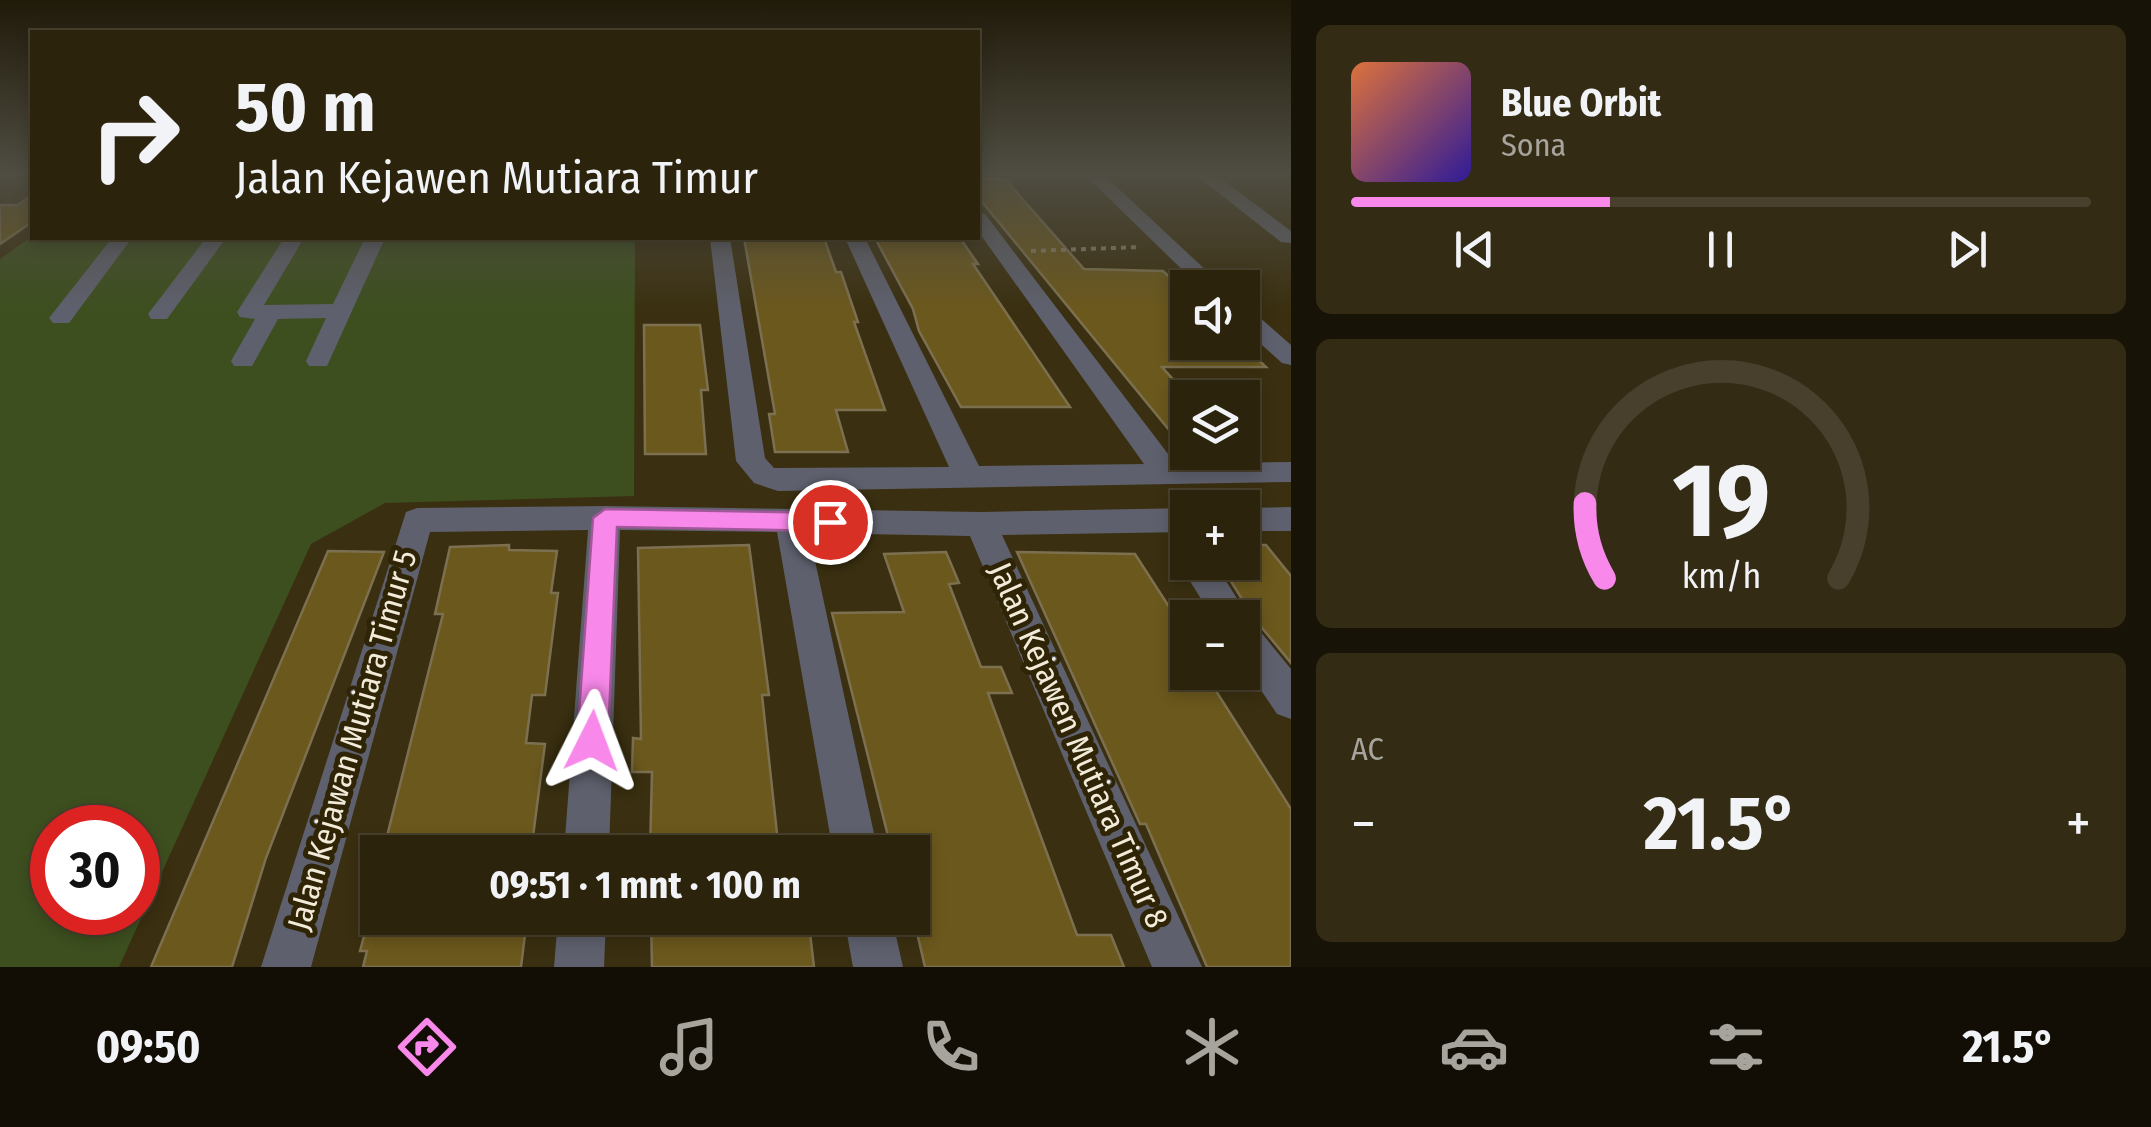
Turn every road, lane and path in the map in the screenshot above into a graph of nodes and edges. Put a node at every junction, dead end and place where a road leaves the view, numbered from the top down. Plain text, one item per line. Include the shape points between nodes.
1 (1142, 220) edge
2 (1264, 220) edge
3 (980, 221) edge
4 (1288, 238) dead end
5 (120, 240) edge
6 (214, 240) edge
7 (293, 240) edge
8 (374, 240) edge
9 (720, 240) edge
10 (856, 240) edge
11 (1168, 244) junction
12 (1004, 254) junction
13 (1195, 270) edge
14 (270, 312) junction
15 (342, 312) junction
16 (159, 314) dead end
17 (62, 318) dead end
18 (1260, 324) edge
19 (1260, 330) edge
20 (1291, 330) edge
21 (1291, 358) edge
22 (243, 361) dead end
23 (318, 362) dead end
24 (1291, 472) edge
25 (1167, 474) junction
26 (968, 476) junction
27 (605, 518) junction
28 (1291, 519) edge
29 (1170, 520) edge
30 (1260, 520) edge
31 (792, 521) junction
32 (981, 524) junction
33 (1260, 657) edge
34 (1291, 701) edge
35 (587, 835) edge
36 (853, 835) edge
37 (581, 935) edge
38 (871, 935) edge
39 (286, 967) edge
40 (579, 967) edge
41 (878, 967) edge
42 (1177, 967) edge

1 - 11 street
2 - 4 street
3 - 12 street
5 - 17 street
6 - 16 street
7 - 14 street via 248,312
8 - 15 street
9 - 26 street via 756,470 778,480
10 - 26 street
11 - 12 path
11 - 13 street
12 - 25 street
14 - 15 street
14 - 22 street
15 - 23 street
18 - 20 street
19 - 21 street
24 - 25 street
25 - 26 street
27 - 31 street
27 - 35 street
27 - 39 street, Jalan Kejawan Mutiara Timur 5 via 423,518 414,524
28 - 30 street
29 - 32 street
31 - 32 street
31 - 36 street
32 - 42 street, Jalan Kejawen Mutiara Timur 8
33 - 34 street
37 - 40 street
38 - 41 street

